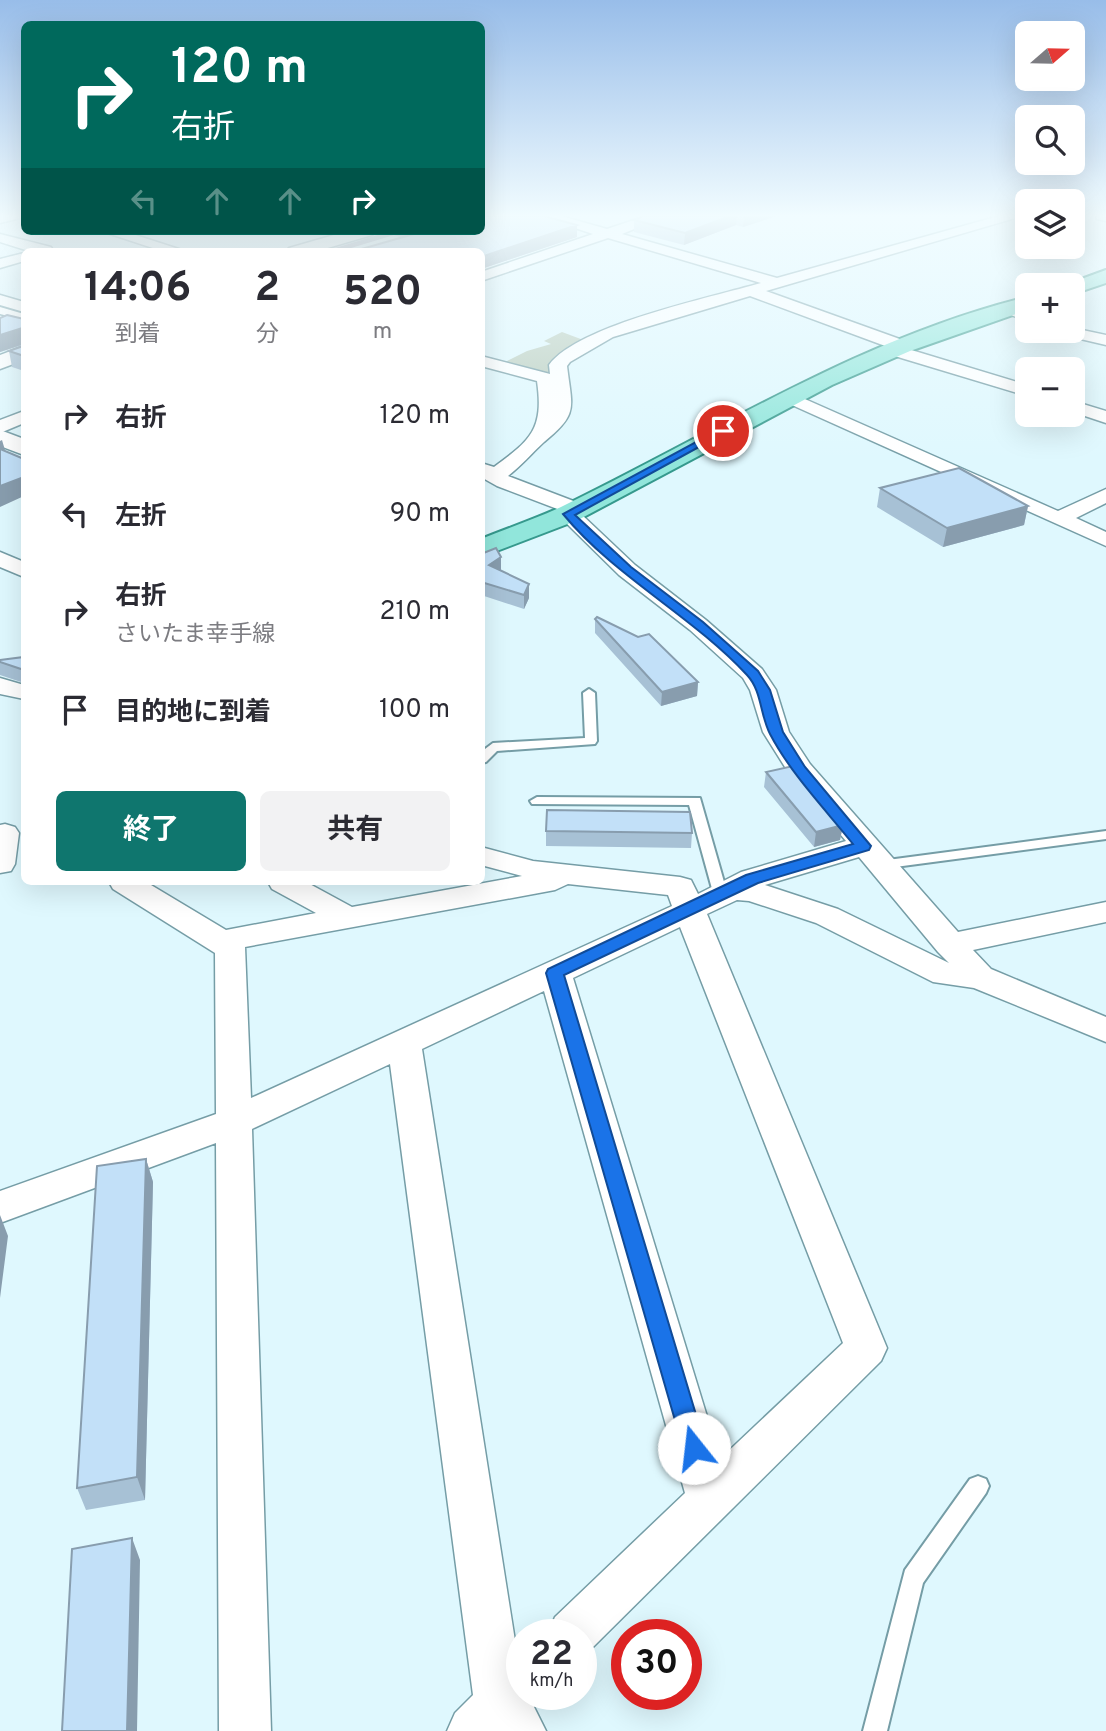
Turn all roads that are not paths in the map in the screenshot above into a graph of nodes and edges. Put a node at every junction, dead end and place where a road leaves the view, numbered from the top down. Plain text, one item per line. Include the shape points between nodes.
1 (726, 297) edge
2 (766, 297) edge
3 (2, 304) edge
4 (21, 307) edge
5 (1015, 312) edge
6 (21, 315) edge
7 (1085, 335) edge
8 (1106, 340) edge
9 (898, 348) junction
10 (21, 353) edge
11 (485, 362) edge
12 (0, 363) edge
13 (1015, 387) edge
14 (789, 397) junction
15 (1085, 410) edge
16 (1106, 417) edge
17 (21, 418) edge
18 (0, 427) edge
19 (0, 437) edge
20 (533, 442) junction
21 (21, 447) edge
22 (493, 475) edge
23 (1106, 495) edge
24 (573, 512) junction
25 (1058, 519) junction
26 (1106, 540) edge
27 (485, 547) edge
28 (3, 668) edge
29 (21, 689) edge
30 (589, 693) dead end
31 (485, 755) edge
32 (537, 801) dead end
33 (10, 834) edge
34 (1106, 835) edge
35 (871, 855) junction
36 (485, 857) edge
37 (0, 864) edge
38 (577, 876) junction
39 (129, 885) edge
40 (288, 885) edge
41 (715, 898) junction
42 (1106, 912) edge
43 (345, 916) junction
44 (222, 941) junction
45 (949, 944) junction
46 (555, 973) junction
47 (979, 977) junction
48 (1106, 1030) edge
49 (404, 1043) junction
50 (232, 1122) junction
51 (0, 1207) edge
52 (978, 1486) dead end
53 (710, 1501) junction
54 (588, 1619) edge
55 (504, 1713) edge
56 (244, 1731) edge
57 (875, 1731) edge

1 - 20 street via 607,334 564,358 558,365 563,414 553,431
2 - 9 street
3 - 4 street
3 - 6 street
5 - 9 main road
7 - 8 street
9 - 13 street
9 - 14 main road
10 - 12 street
11 - 20 street via 545,378 550,414
14 - 24 main road
14 - 25 street
15 - 16 street
17 - 18 street
19 - 21 street
20 - 22 street via 515,463
22 - 24 street
23 - 25 street
24 - 27 main road
24 - 35 street via 627,570 709,633 753,674 776,732 800,769
25 - 26 street
28 - 29 street
30 - 31 lane via 591,741 493,747
32 - 41 lane via 695,801
33 - 37 street
34 - 35 lane
35 - 41 street via 752,879
35 - 45 street
36 - 38 street
38 - 41 street via 680,887
38 - 43 street
39 - 44 street
40 - 43 street
41 - 46 street
41 - 47 street via 752,891 827,916 944,974
41 - 53 street via 866,1348
42 - 45 street
43 - 44 street
44 - 50 street via 231,950
45 - 47 street
46 - 49 street
46 - 53 street
47 - 48 street
49 - 50 street
49 - 55 street
50 - 51 street
50 - 56 street
52 - 57 lane via 913,1578
53 - 54 street

